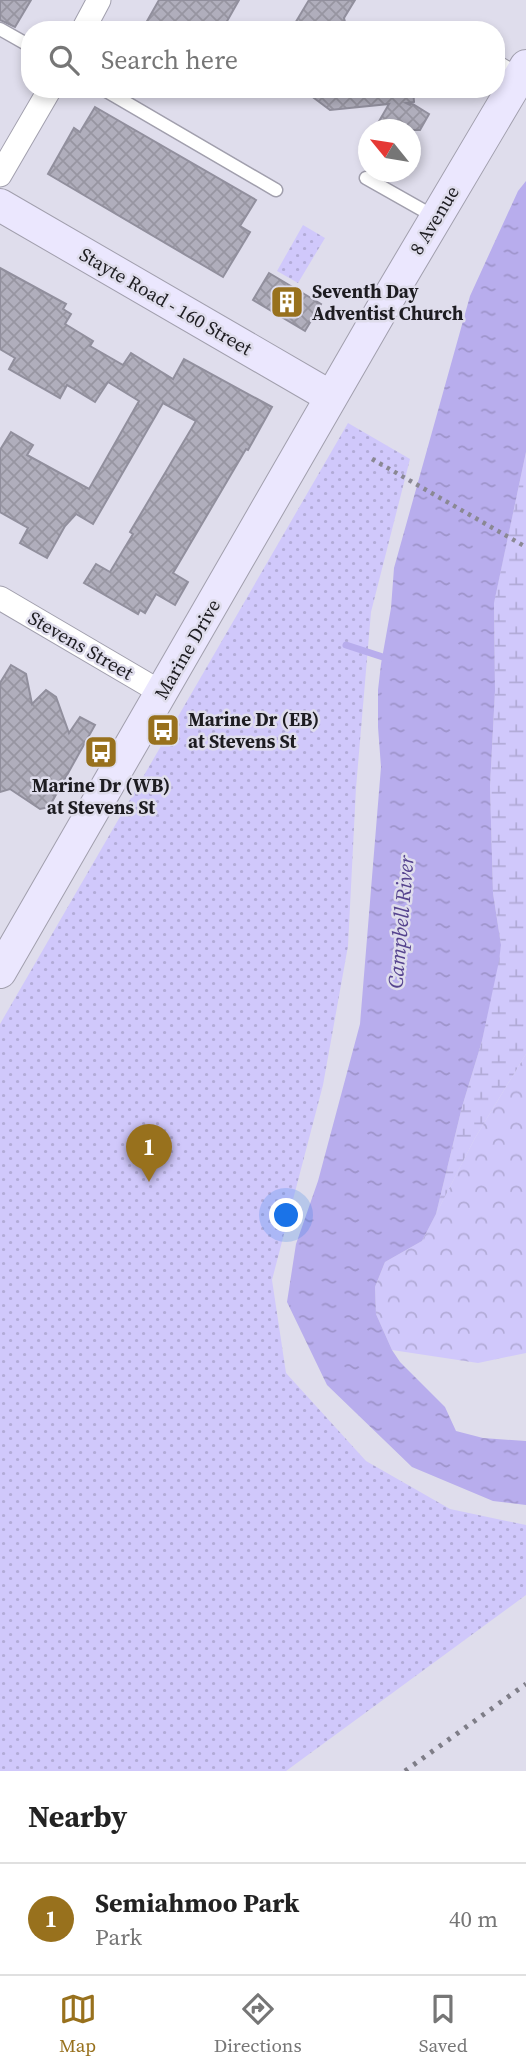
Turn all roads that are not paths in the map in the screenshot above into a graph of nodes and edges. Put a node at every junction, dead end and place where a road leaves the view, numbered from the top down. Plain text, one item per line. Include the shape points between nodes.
1 (99, 0) edge
2 (88, 21) edge
3 (0, 29) edge
4 (21, 41) edge
5 (45, 98) edge
6 (118, 98) edge
7 (499, 98) edge
8 (0, 176) edge
9 (373, 182) edge
10 (276, 190) dead end
11 (0, 205) edge
12 (436, 217) junction
13 (331, 397) junction
14 (0, 598) edge
15 (162, 693) junction
16 (0, 972) edge

1 - 2 street
3 - 4 lane
5 - 8 street
6 - 10 lane
7 - 12 main road, 8 Avenue
9 - 12 lane
11 - 13 main road, Stayte Road - 160 Street
12 - 13 main road, 8 Avenue
13 - 15 main road, Marine Drive
14 - 15 street, Stevens Street
15 - 16 main road, Marine Drive

